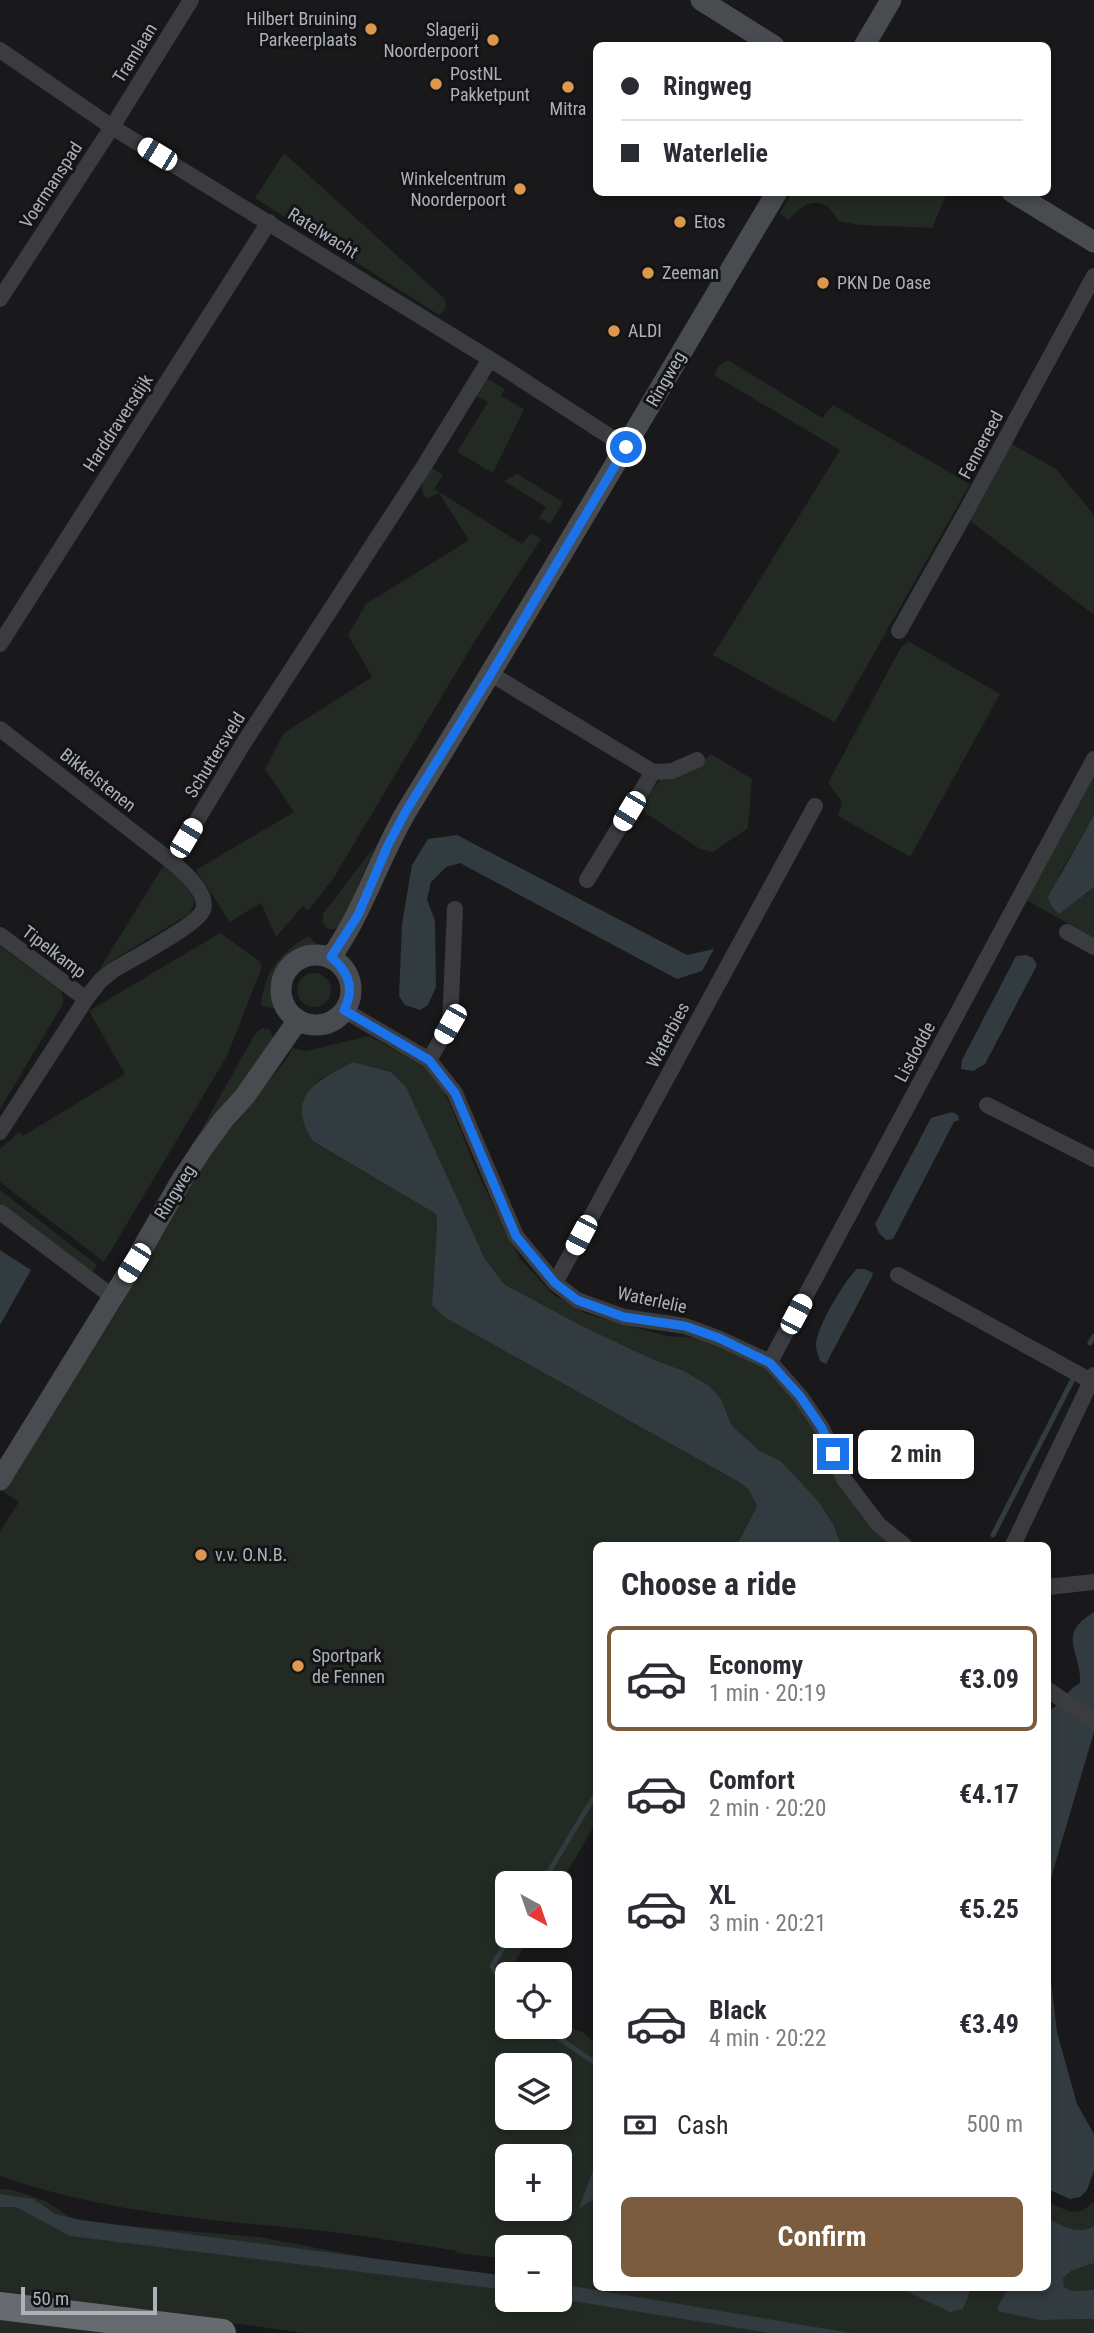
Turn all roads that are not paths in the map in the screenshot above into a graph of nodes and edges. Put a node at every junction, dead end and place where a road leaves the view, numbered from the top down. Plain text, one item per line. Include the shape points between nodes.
1 (191, 0) edge
2 (701, 0) edge
3 (891, 0) edge
4 (768, 42) edge
5 (866, 42) edge
6 (0, 50) edge
7 (112, 127) junction
8 (775, 196) edge
9 (1019, 196) edge
10 (269, 222) junction
11 (1094, 242) edge
12 (1094, 276) edge
13 (0, 299) edge
14 (489, 359) junction
15 (626, 447) junction
16 (899, 631) dead end
17 (0, 644) edge
18 (491, 674) junction
19 (0, 729) edge
20 (1094, 759) edge
21 (697, 760) dead end
22 (653, 772) junction
23 (815, 806) dead end
24 (172, 862) junction
25 (587, 880) dead end
26 (455, 909) dead end
27 (1067, 932) dead end
28 (0, 935) edge
29 (1094, 947) edge
30 (331, 957) junction
31 (86, 999) junction
32 (344, 1010) junction
33 (298, 1020) junction
34 (429, 1060) junction
35 (987, 1105) dead end
36 (0, 1132) edge
37 (1094, 1159) edge
38 (0, 1212) edge
39 (898, 1275) dead end
40 (555, 1283) junction
41 (113, 1297) junction
42 (770, 1363) junction
43 (1092, 1378) edge
44 (0, 1480) edge
45 (900, 1542) edge
46 (1014, 1542) edge
47 (1094, 1582) edge
48 (1051, 1587) edge
49 (1054, 1694) edge
50 (1094, 1721) edge
51 (0, 2306) edge
52 (222, 2333) edge

1 - 7 street, Tramlaan
2 - 4 main road
3 - 5 main road
6 - 7 street, Ratelwacht
7 - 10 street, Ratelwacht
7 - 13 street, Voermanspad
8 - 15 main road, Ringweg
9 - 11 main road
10 - 14 street, Ratelwacht
10 - 17 street, Harddraversdijk
12 - 16 street, Fennereed
14 - 15 street, Ratelwacht
14 - 24 street, Schuttersveld
15 - 18 main road, Ringweg
18 - 22 street
18 - 30 main road, Ringweg via 406,811 358,915
19 - 24 street, Bikkelstenen
20 - 42 street, Lisdodde
21 - 22 street via 672,771
22 - 25 street
23 - 40 street, Waterbies
24 - 31 street via 199,890 203,910 192,923 112,971
26 - 34 street via 450,1024
27 - 29 street
28 - 31 street, Tipelkamp
30 - 32 main road via 341,965 351,988
30 - 33 main road via 303,958 284,976 281,997
31 - 36 street
32 - 33 main road via 326,1024
32 - 34 street, Waterlelie
33 - 41 main road, Ringweg via 202,1149
34 - 40 street, Waterlelie via 455,1093 516,1236
35 - 37 street
38 - 41 street
39 - 43 street
40 - 42 street, Waterlelie via 577,1300 624,1317 685,1326
41 - 44 main road, Ringweg
42 - 45 street, Waterlelie via 822,1428 844,1479 879,1525
43 - 46 street
47 - 48 street
49 - 50 street
51 - 52 highway

